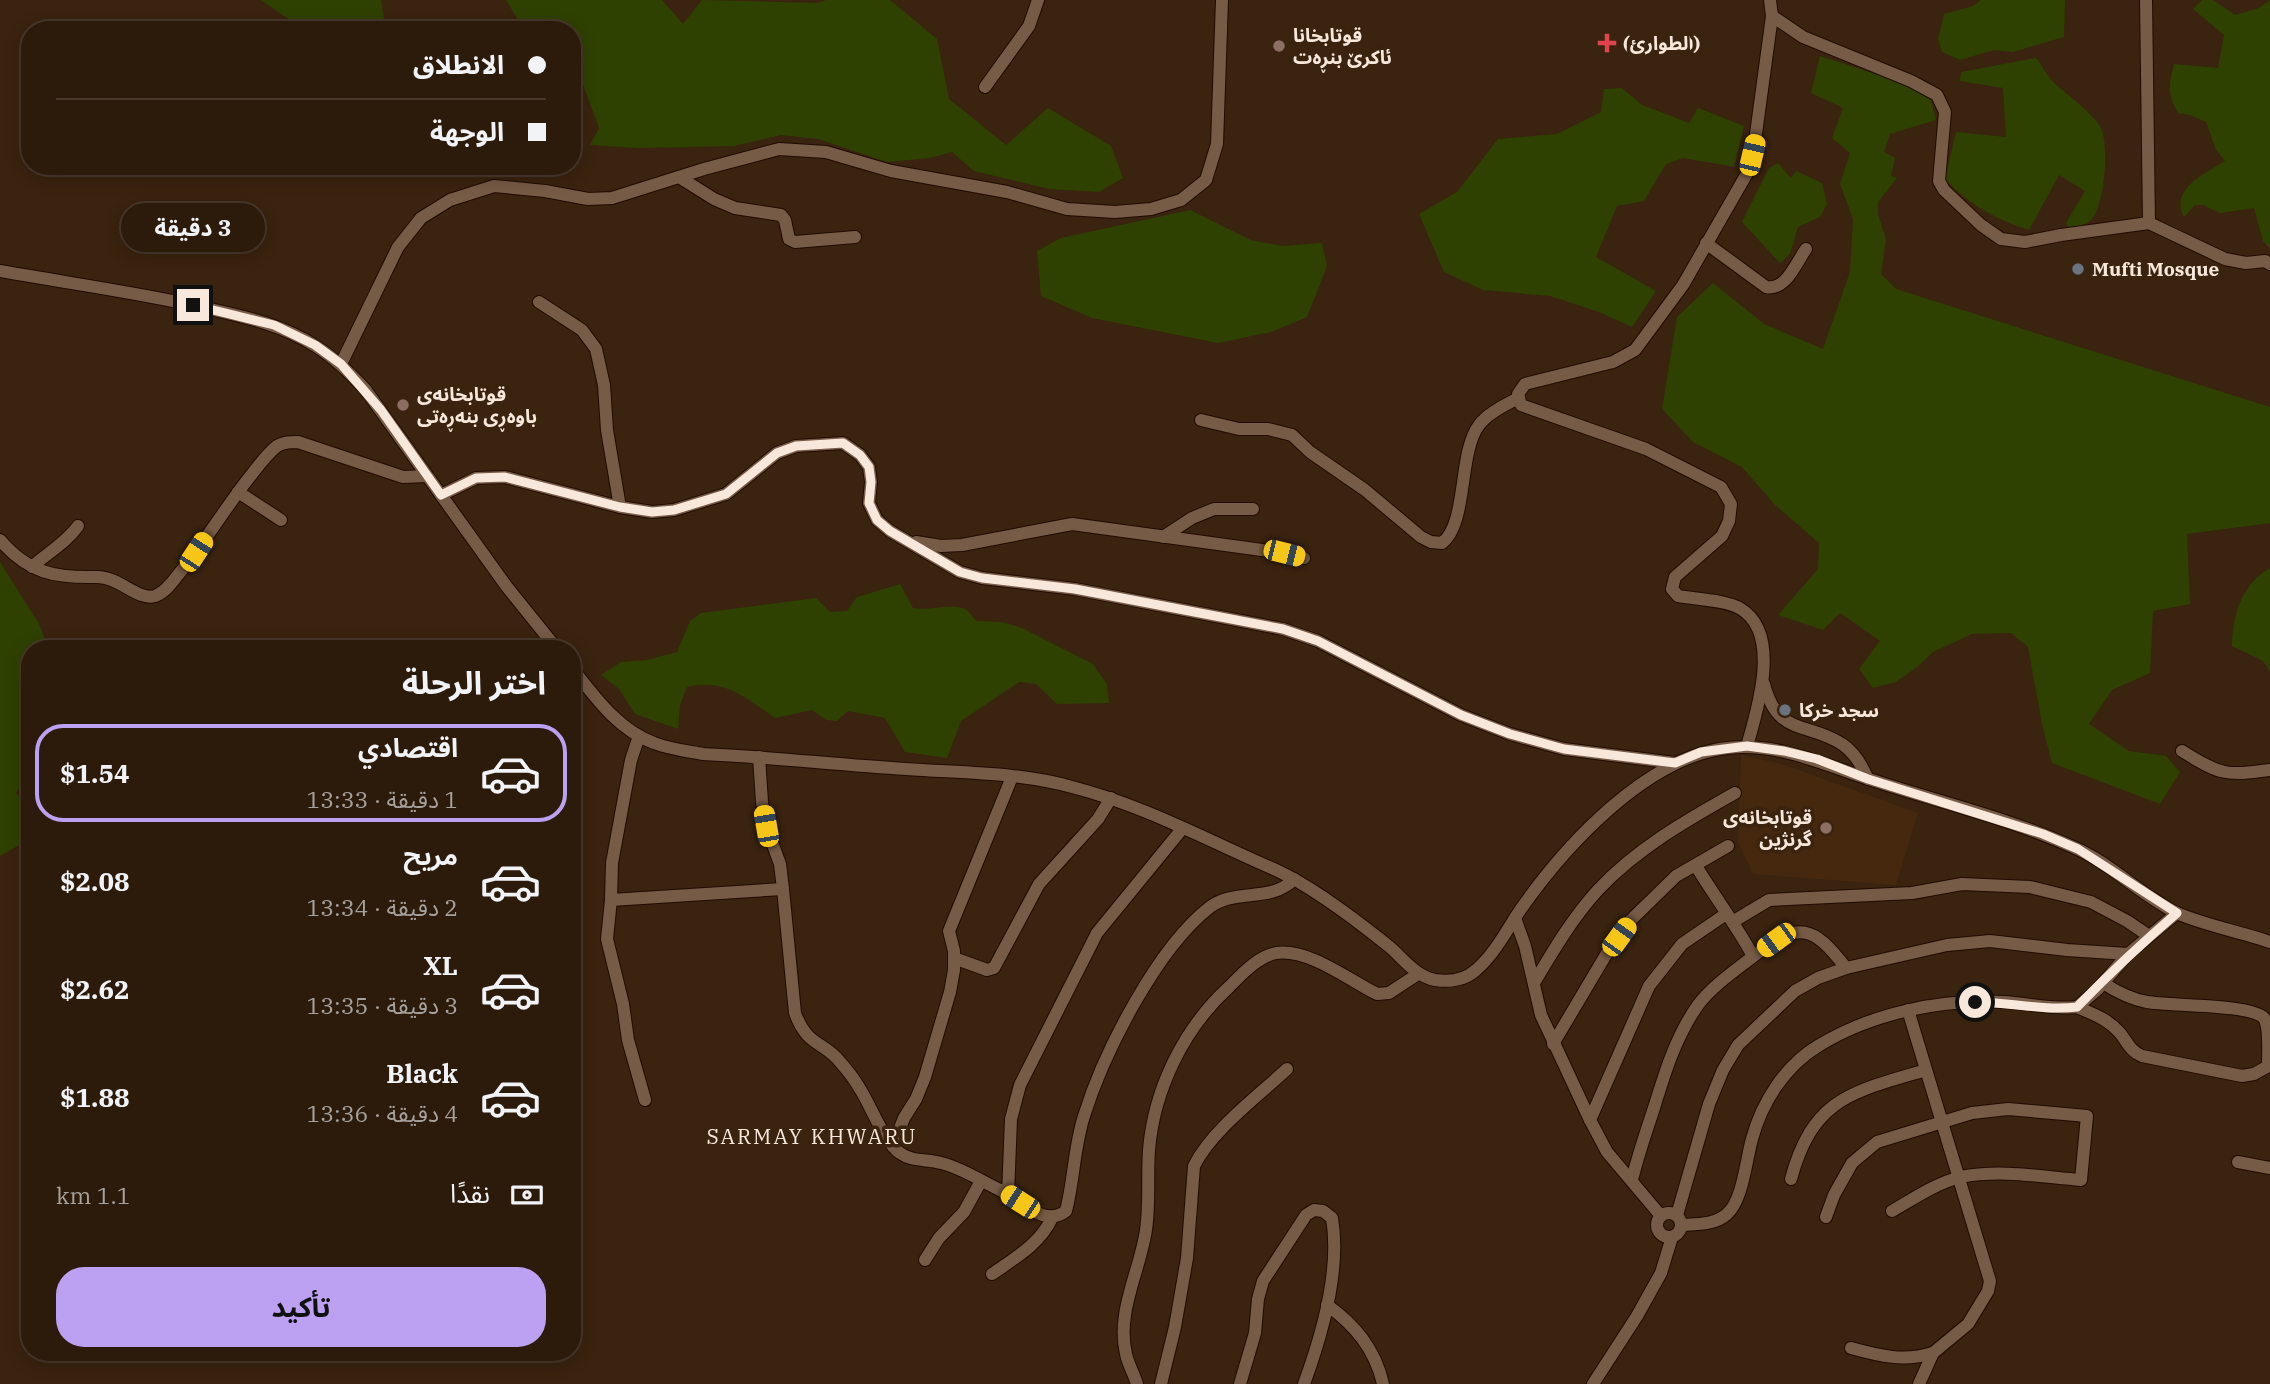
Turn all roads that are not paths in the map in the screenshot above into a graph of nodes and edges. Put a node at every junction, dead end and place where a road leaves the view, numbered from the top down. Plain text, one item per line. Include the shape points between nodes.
1 (1038, 0) edge
2 (1222, 0) edge
3 (1770, 0) edge
4 (2146, 0) edge
5 (1772, 16) junction
6 (985, 87) dead end
7 (678, 177) junction
8 (2149, 223) junction
9 (856, 237) dead end
10 (1706, 243) junction
11 (1806, 249) dead end
12 (2270, 264) edge
13 (0, 271) edge
14 (539, 302) dead end
15 (341, 364) junction
16 (1520, 398) junction
17 (1201, 420) dead end
18 (427, 476) junction
19 (238, 492) junction
20 (441, 495) junction
21 (620, 507) junction
22 (1253, 509) dead end
23 (281, 520) dead end
24 (78, 526) dead end
25 (1163, 537) junction
26 (0, 540) edge
27 (908, 540) junction
28 (1304, 558) dead end
29 (32, 568) junction
30 (550, 640) edge
31 (581, 679) edge
32 (1763, 681) junction
33 (639, 736) junction
34 (1747, 746) junction
35 (2182, 751) dead end
36 (759, 757) junction
37 (1675, 763) junction
38 (2270, 770) edge
39 (1012, 777) junction
40 (1868, 779) junction
41 (1735, 793) dead end
42 (1111, 798) junction
43 (1182, 829) junction
44 (1728, 846) dead end
45 (1696, 866) junction
46 (1294, 878) junction
47 (783, 889) junction
48 (611, 900) junction
49 (2177, 913) junction
50 (1730, 917) junction
51 (1515, 918) junction
52 (2149, 936) junction
53 (2270, 942) edge
54 (2128, 954) junction
55 (1753, 957) junction
56 (954, 958) junction
57 (1846, 968) junction
58 (1418, 974) junction
59 (1534, 983) junction
60 (2102, 984) junction
61 (2077, 1007) junction
62 (1908, 1010) junction
63 (1553, 1044) junction
64 (2269, 1065) edge
65 (1287, 1069) dead end
66 (1926, 1070) junction
67 (645, 1100) dead end
68 (1590, 1120) junction
69 (1942, 1123) junction
70 (893, 1146) junction
71 (2238, 1162) dead end
72 (2270, 1168) edge
73 (1959, 1178) junction
74 (1791, 1179) dead end
75 (1632, 1180) junction
76 (981, 1181) junction
77 (1008, 1194) junction
78 (1892, 1212) dead end
79 (1661, 1216) junction
80 (1826, 1216) dead end
81 (1052, 1218) junction
82 (1679, 1220) junction
83 (1672, 1237) junction
84 (925, 1261) dead end
85 (992, 1274) dead end
86 (1327, 1305) junction
87 (1851, 1348) dead end
88 (1933, 1353) junction
89 (1137, 1384) edge
90 (1161, 1384) edge
91 (1240, 1384) edge
92 (1304, 1384) edge
93 (1383, 1384) edge
94 (1593, 1384) edge
95 (1919, 1384) edge

1 - 6 street via 1029,26
2 - 7 street via 1217,144 1206,180 1181,200 1115,212 1067,209 1007,192 891,171 827,152 779,149
3 - 5 street
4 - 8 street
5 - 8 street via 1803,37 1937,95 1945,112 1939,181 2001,239 2025,242
5 - 10 street via 1749,170
7 - 9 street via 735,208 781,215 794,242
7 - 15 street via 612,198 494,186 450,200 421,218 398,247
8 - 12 street via 2225,259
10 - 11 street via 1774,289 1781,286
10 - 16 street via 1683,285 1634,350 1613,362 1525,384
13 - 15 street via 235,314 274,325
14 - 21 street via 582,330 596,349
15 - 18 street via 373,399
16 - 17 street via 1479,424 1471,441 1454,524 1442,542 1421,537 1292,435
16 - 32 street via 1521,405 1646,449 1721,487 1731,504 1722,536 1675,578 1672,589 1678,596 1744,610 1761,641
18 - 19 street via 403,477 287,442 265,457
18 - 20 street
19 - 23 street
19 - 29 street via 196,552 155,596 132,591 109,577 52,575
20 - 21 street via 476,478 505,477
20 - 30 street
21 - 27 street via 652,512 699,504 726,494 777,453 796,446 843,443 869,467 873,513 890,531
22 - 25 street via 1214,509
24 - 29 street via 69,539
25 - 27 street via 1072,524 962,545
25 - 28 street
26 - 29 street
27 - 37 street via 960,572 982,578 1075,589 1283,629 1318,641 1461,715 1510,734 1564,749
31 - 33 street via 604,707
32 - 34 street
32 - 40 street via 1780,717 1842,744 1858,758
33 - 36 street via 703,754
33 - 48 street via 612,863
34 - 37 street via 1701,752
34 - 40 street via 1817,759
35 - 38 street via 2215,772
36 - 39 street
36 - 47 street via 764,814
37 - 51 street via 1602,813
39 - 42 street via 1067,785
39 - 56 street via 949,931
40 - 49 street via 2078,849
41 - 59 street via 1658,840 1599,889
42 - 43 street
42 - 56 street via 1098,819 1038,884 994,968 987,970
43 - 46 street
43 - 77 street via 1097,933 1020,1085 1011,1119
44 - 45 street
45 - 50 street
45 - 63 street via 1676,876 1631,920 1606,953
46 - 58 street via 1389,946
46 - 81 street via 1273,893 1211,906 1168,954 1135,1002 1098,1080 1083,1118 1066,1211
47 - 48 street
47 - 70 street via 800,1028 838,1059
48 - 67 street via 607,939
49 - 52 street
49 - 53 street
50 - 52 street via 1769,900 1912,893 1962,884 2030,887 2091,902
50 - 55 street
50 - 68 street via 1682,944 1660,969
51 - 58 street via 1473,974 1446,981
51 - 59 street
52 - 54 street
54 - 57 street via 1990,941 1947,945
54 - 60 street
55 - 57 street via 1794,932 1811,933 1830,947
55 - 75 street via 1700,1003 1686,1026 1668,1060
56 - 70 street via 950,992 925,1077
57 - 82 street via 1795,992 1738,1045 1709,1104
58 - 89 street via 1390,993 1377,994 1308,957 1272,954 1253,964 1220,994 1194,1025 1172,1066 1154,1117 1146,1231 1124,1313 1125,1353
59 - 63 street
60 - 61 street
60 - 64 street via 2150,1003 2257,1014 2268,1026
61 - 62 street via 1975,1002
61 - 64 street via 2102,1017 2142,1056 2242,1076
62 - 66 street
62 - 82 street via 1834,1037 1799,1060 1760,1114 1732,1209 1716,1221
63 - 68 street
65 - 90 street via 1219,1133 1194,1166 1187,1258
66 - 69 street
66 - 74 street via 1844,1098 1822,1114 1800,1151
68 - 75 street via 1607,1152
69 - 73 street
69 - 73 street via 1972,1113 2008,1109 2087,1116 2081,1180 1999,1173
69 - 80 street via 1877,1142 1852,1163
70 - 76 street via 910,1158 940,1162
71 - 72 street
73 - 78 street
73 - 88 street via 1990,1281 1968,1324
75 - 79 street
76 - 77 street
76 - 84 street via 964,1212
77 - 81 street
79 - 82 street via 1669,1213
79 - 83 street via 1659,1230
81 - 85 street via 1046,1232 1030,1247
82 - 83 street via 1678,1233
83 - 94 street via 1661,1273
86 - 91 street via 1335,1234 1332,1218 1314,1210 1263,1281 1255,1333
86 - 92 street
86 - 93 street via 1366,1341
87 - 88 street via 1900,1358
88 - 95 street

